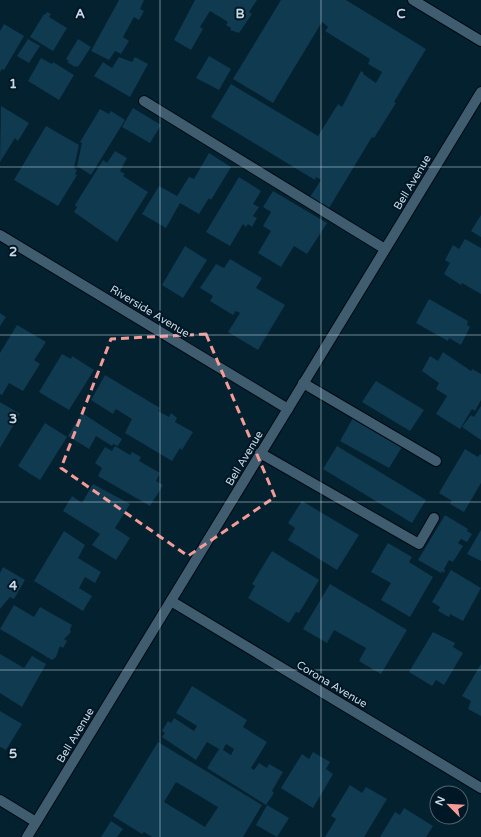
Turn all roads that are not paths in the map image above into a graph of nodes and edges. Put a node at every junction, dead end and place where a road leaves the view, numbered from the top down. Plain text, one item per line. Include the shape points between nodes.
1 (413, 0) edge
2 (481, 41) edge
3 (481, 92) edge
4 (144, 101) dead end
5 (0, 235) edge
6 (385, 249) junction
7 (303, 383) junction
8 (288, 409) junction
9 (260, 453) junction
10 (436, 461) dead end
11 (434, 518) dead end
12 (171, 601) junction
13 (481, 788) edge
14 (0, 800) edge
15 (36, 822) junction
16 (27, 837) edge

1 - 2 street
3 - 6 street, Bell Avenue
4 - 6 street
5 - 8 street, Riverside Avenue
6 - 7 street, Bell Avenue
7 - 8 street, Bell Avenue
7 - 10 street
8 - 9 street, Bell Avenue
9 - 11 street via 419,544
9 - 12 street, Bell Avenue
12 - 13 street, Corona Avenue
12 - 15 street, Bell Avenue
14 - 15 street
15 - 16 street, Bell Avenue

